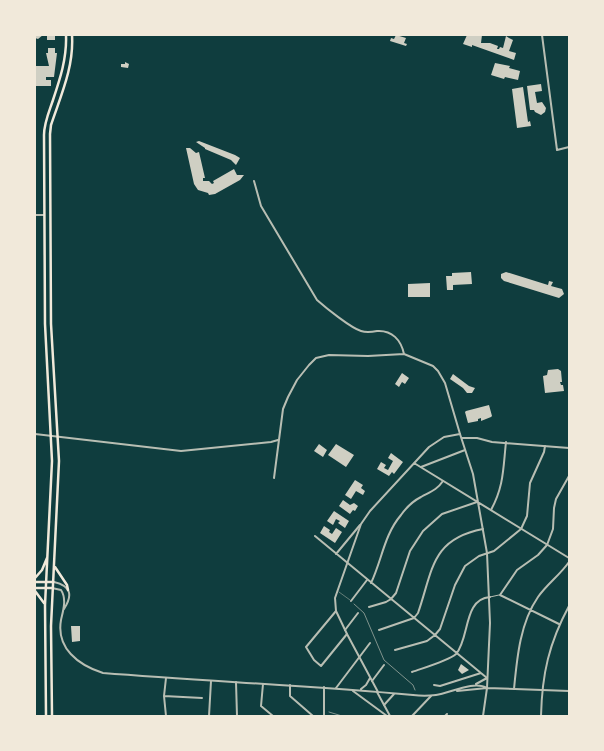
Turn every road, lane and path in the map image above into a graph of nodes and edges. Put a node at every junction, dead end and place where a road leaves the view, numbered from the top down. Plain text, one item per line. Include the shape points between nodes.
1 (66, 35) edge
2 (72, 35) edge
3 (542, 35) edge
4 (569, 147) edge
5 (254, 181) dead end
6 (35, 213) edge
7 (44, 215) junction
8 (404, 354) junction
9 (35, 434) edge
10 (460, 434) junction
11 (52, 436) junction
12 (58, 437) junction
13 (462, 438) junction
14 (278, 440) junction
15 (506, 442) junction
16 (545, 446) junction
17 (569, 448) edge
18 (465, 450) junction
19 (414, 463) junction
20 (421, 467) junction
21 (569, 476) edge
22 (274, 478) dead end
23 (443, 481) junction
24 (477, 502) junction
25 (490, 510) junction
26 (361, 524) junction
27 (483, 529) junction
28 (521, 529) junction
29 (315, 536) dead end
30 (547, 545) junction
31 (487, 553) junction
32 (336, 554) junction
33 (48, 556) junction
34 (569, 558) edge
35 (569, 562) edge
36 (347, 563) junction
37 (54, 566) junction
38 (35, 578) edge
39 (367, 580) junction
40 (46, 581) junction
41 (35, 582) edge
42 (53, 582) junction
43 (371, 583) junction
44 (46, 588) junction
45 (52, 588) junction
46 (35, 589) edge
47 (68, 590) junction
48 (338, 591) junction
49 (500, 595) junction
50 (490, 597) junction
51 (391, 599) junction
52 (351, 601) junction
53 (45, 605) junction
54 (569, 606) edge
55 (369, 607) dead end
56 (64, 609) junction
57 (336, 611) junction
58 (530, 611) junction
59 (358, 614) dead end
60 (414, 618) junction
61 (559, 624) junction
62 (345, 630) junction
63 (379, 630) dead end
64 (347, 634) junction
65 (435, 636) junction
66 (370, 643) dead end
67 (395, 650) dead end
68 (456, 653) junction
69 (360, 658) junction
70 (384, 665) dead end
71 (412, 672) dead end
72 (481, 673) junction
73 (370, 676) junction
74 (166, 678) junction
75 (487, 678) junction
76 (211, 680) junction
77 (372, 681) junction
78 (236, 682) junction
79 (263, 683) junction
80 (290, 685) junction
81 (434, 685) dead end
82 (471, 686) junction
83 (324, 687) junction
84 (336, 688) junction
85 (487, 688) junction
86 (350, 689) junction
87 (514, 689) junction
88 (359, 690) junction
89 (542, 690) junction
90 (457, 691) junction
91 (569, 691) edge
92 (378, 692) junction
93 (394, 693) junction
94 (164, 696) junction
95 (415, 696) junction
96 (430, 696) junction
97 (202, 698) dead end
98 (384, 705) junction
99 (325, 712) junction
100 (569, 713) edge
101 (46, 716) edge
102 (52, 716) edge
103 (166, 716) edge
104 (209, 716) edge
105 (237, 716) edge
106 (273, 716) edge
107 (313, 716) edge
108 (324, 716) edge
109 (342, 716) edge
110 (388, 716) edge
111 (412, 716) edge
112 (483, 716) edge
113 (541, 716) edge

1 - 7 main road via 63,66 44,128
2 - 12 main road via 71,61 50,134 51,315
3 - 4 street via 558,150
5 - 8 street via 261,206 317,300 360,331 388,333 402,345
6 - 7 street
7 - 11 main road via 45,324
8 - 10 street via 438,371 445,383
8 - 14 street via 316,358 288,396
9 - 11 street
10 - 13 street
10 - 19 street via 439,440
11 - 12 street
11 - 33 main road
12 - 14 street via 181,451
12 - 37 main road
13 - 15 street
13 - 18 street
14 - 22 street
15 - 16 street
15 - 25 street via 500,490
16 - 17 street
16 - 28 street via 530,483 527,516
18 - 20 street
18 - 24 street
19 - 20 street
19 - 26 street
20 - 23 street
21 - 30 street via 556,499 553,529
23 - 24 street
23 - 43 street via 437,489 408,507 393,525
24 - 25 street
24 - 27 street
24 - 51 street via 442,514 423,531 410,552
25 - 28 street
26 - 32 street
26 - 36 street
27 - 31 street
27 - 60 street via 459,536 442,549
28 - 30 street
28 - 31 street via 494,552
29 - 32 street
30 - 34 street
30 - 49 street via 517,570
31 - 50 street
31 - 65 street via 472,560 460,574
32 - 36 street
33 - 38 main road
33 - 40 main road
35 - 58 street
36 - 39 street
36 - 48 street
37 - 42 main road
37 - 47 main road
39 - 43 street
39 - 52 street
40 - 41 main road
40 - 42 main road
40 - 44 main road
40 - 45 main road
42 - 45 main road
42 - 47 street via 63,584
43 - 51 street
44 - 45 main road
44 - 46 main road
44 - 53 main road
45 - 56 street via 62,591
45 - 102 main road
46 - 53 main road
47 - 56 street via 69,599
48 - 52 lane
48 - 57 street via 334,603
49 - 50 street
49 - 58 street
50 - 68 street via 483,597 475,604
50 - 75 street
51 - 55 street
51 - 60 street
52 - 95 path via 363,611 384,660 413,685
53 - 101 main road
54 - 61 street
56 - 74 street via 60,628 62,640 70,653 86,666 103,673
57 - 62 street
57 - 64 street via 306,647 321,666
58 - 61 street
58 - 87 street via 520,640
59 - 62 street
60 - 63 street
60 - 65 street
61 - 89 street via 549,652
62 - 64 street
64 - 69 street
65 - 67 street
65 - 68 street
66 - 69 street
68 - 71 street
68 - 72 street
69 - 73 street
69 - 84 street
70 - 77 street
72 - 75 street
72 - 81 street
73 - 77 street
73 - 88 street
74 - 76 street
74 - 94 street
75 - 82 street
75 - 85 street
76 - 78 street
76 - 104 street
77 - 92 street
78 - 79 street
78 - 105 street
79 - 80 street
79 - 106 street via 261,706
80 - 83 street
80 - 107 street via 290,696
82 - 85 street
82 - 90 street
83 - 84 street
83 - 99 street
84 - 86 street
85 - 87 street
85 - 90 street
85 - 112 street
86 - 88 street
86 - 110 street
87 - 89 street
88 - 92 street
89 - 91 street
89 - 113 street
90 - 96 street
91 - 100 street
92 - 93 street
92 - 98 street
93 - 95 street
93 - 98 street
94 - 97 street
94 - 103 street
95 - 96 street
96 - 111 street
98 - 110 street
99 - 108 street
99 - 109 path

